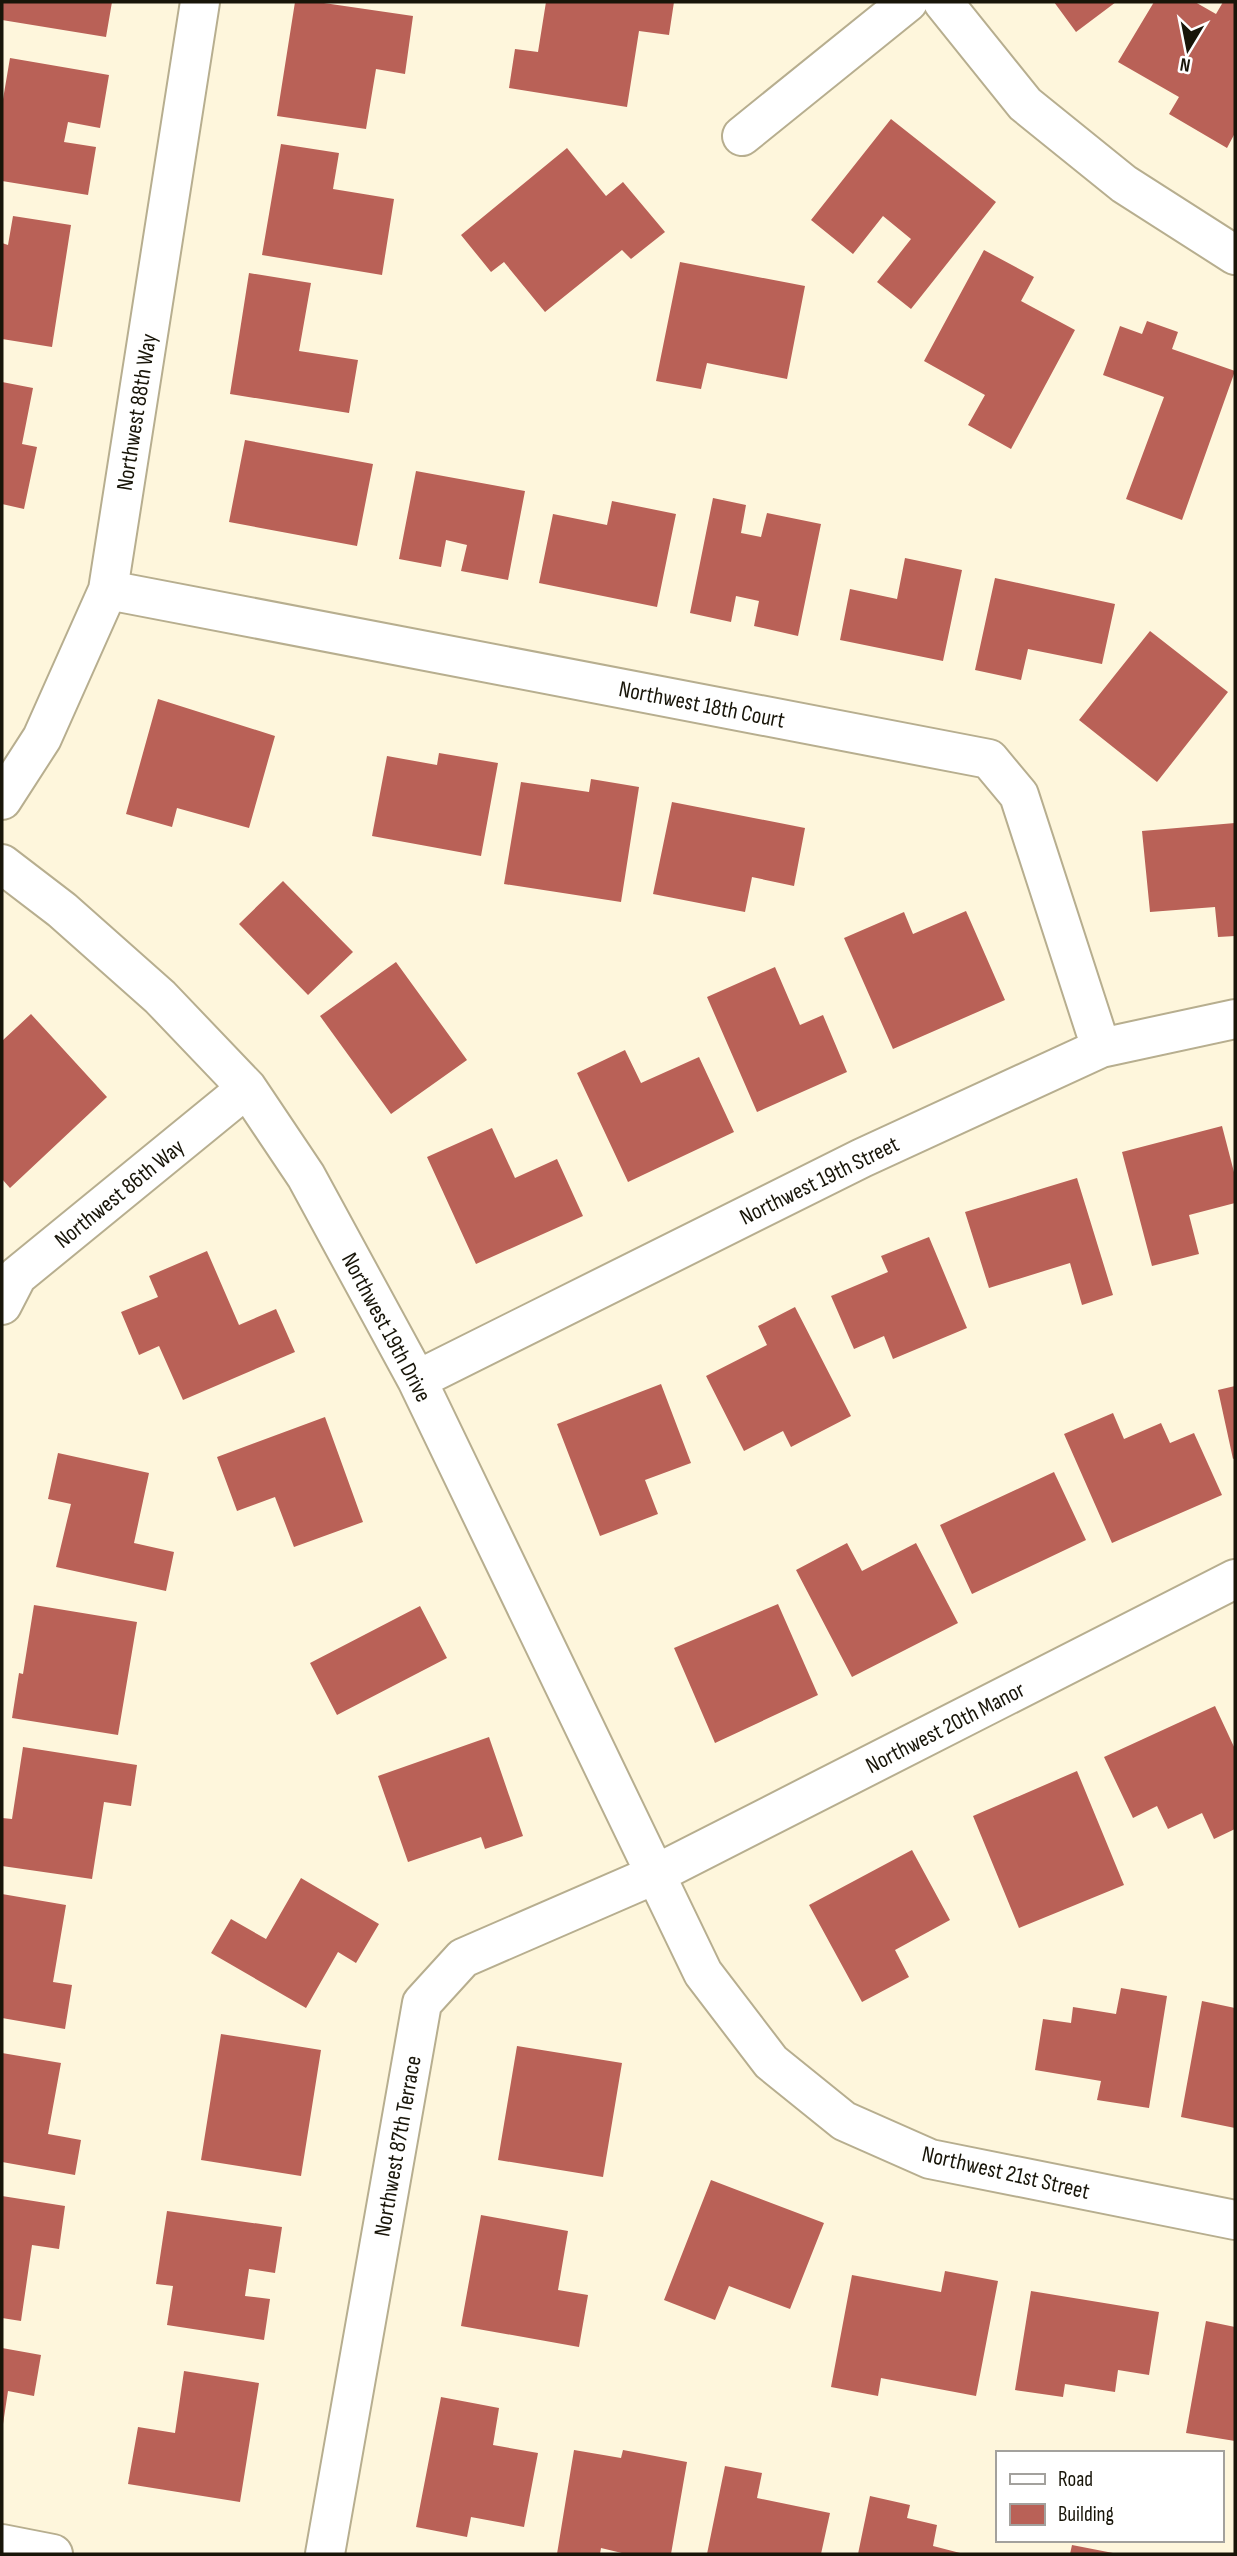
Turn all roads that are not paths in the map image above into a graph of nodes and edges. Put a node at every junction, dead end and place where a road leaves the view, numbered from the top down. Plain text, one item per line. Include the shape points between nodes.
1 (200, 2) edge
2 (908, 2) edge
3 (943, 2) edge
4 (742, 136) dead end
5 (1235, 255) edge
6 (108, 590) junction
7 (2, 800) edge
8 (2, 864) edge
9 (1235, 1019) edge
10 (1101, 1048) junction
11 (247, 1088) junction
12 (2, 1305) edge
13 (417, 1380) junction
14 (1235, 1579) edge
15 (654, 1875) junction
16 (1235, 2220) edge
17 (2, 2544) edge
18 (53, 2554) edge
19 (325, 2554) edge

1 - 6 street, Northwest 88th Way
2 - 4 street
3 - 5 street via 1025,104 1124,184
6 - 7 street, Northwest 88th Way via 42,738
6 - 10 street, Northwest 18th Court via 989,759 1019,795
8 - 11 street, Northwest 19th Drive via 160,997
9 - 10 street, Northwest 19th Street
10 - 13 street, Northwest 19th Street via 862,1158
11 - 12 street, Northwest 86th Way via 17,1276
11 - 13 street, Northwest 19th Drive via 306,1176
13 - 15 street, Northwest 19th Drive
14 - 15 street, Northwest 20th Manor
15 - 16 street, Northwest 21st Street via 703,1973 771,2062 844,2120 930,2159
15 - 19 street, Northwest 87th Terrace via 463,1958 422,2003
17 - 18 street

